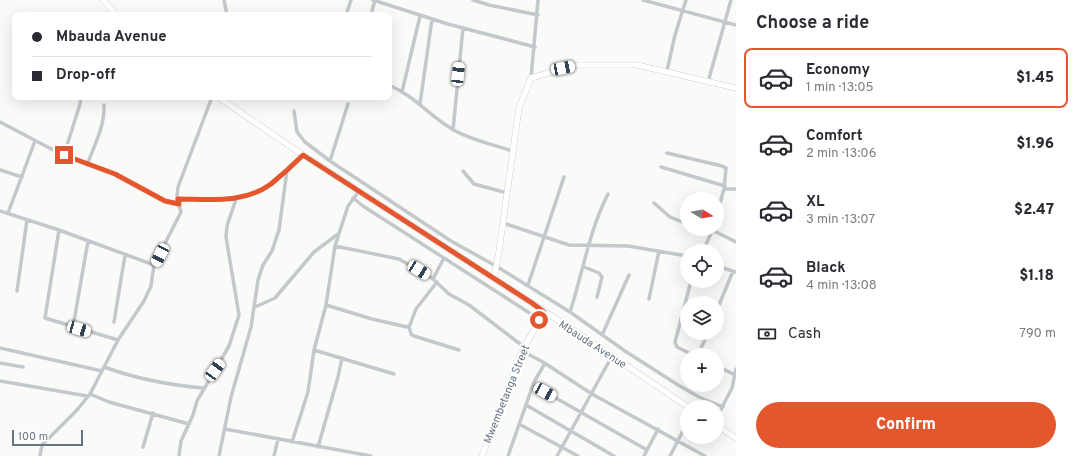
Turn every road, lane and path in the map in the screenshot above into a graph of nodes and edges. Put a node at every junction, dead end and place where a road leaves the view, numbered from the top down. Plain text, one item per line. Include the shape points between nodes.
1 (103, 0) edge
2 (224, 0) edge
3 (351, 0) edge
4 (374, 0) edge
5 (473, 0) edge
6 (538, 0) edge
7 (643, 0) edge
8 (686, 0) edge
9 (731, 0) edge
10 (684, 11) junction
11 (114, 12) edge
12 (227, 12) edge
13 (347, 12) edge
14 (372, 12) edge
15 (538, 15) junction
16 (420, 16) junction
17 (432, 19) junction
18 (723, 22) junction
19 (736, 25) edge
20 (463, 28) junction
21 (534, 47) junction
22 (667, 71) junction
23 (531, 78) junction
24 (708, 82) junction
25 (392, 87) edge
26 (736, 88) edge
27 (402, 92) junction
28 (81, 100) edge
29 (211, 100) edge
30 (225, 100) edge
31 (348, 104) dead end
32 (420, 104) junction
33 (104, 105) dead end
34 (294, 111) dead end
35 (0, 122) edge
36 (453, 130) junction
37 (35, 141) junction
38 (512, 152) junction
39 (667, 153) dead end
40 (64, 155) junction
41 (303, 155) junction
42 (330, 160) junction
43 (87, 165) junction
44 (661, 167) dead end
45 (0, 170) edge
46 (287, 170) junction
47 (463, 171) dead end
48 (22, 177) junction
49 (564, 177) dead end
50 (724, 188) junction
51 (736, 189) edge
52 (359, 191) junction
53 (723, 192) edge
54 (507, 193) junction
55 (608, 194) dead end
56 (236, 198) junction
57 (353, 198) junction
58 (178, 202) junction
59 (654, 204) dead end
60 (0, 211) edge
61 (8, 214) junction
62 (27, 220) junction
63 (680, 221) edge
64 (503, 223) junction
65 (59, 230) junction
66 (339, 233) junction
67 (724, 236) edge
68 (545, 237) junction
69 (88, 241) junction
70 (736, 242) edge
71 (335, 246) junction
72 (589, 246) junction
73 (659, 251) junction
74 (125, 255) junction
75 (680, 255) edge
76 (444, 258) junction
77 (154, 265) junction
78 (496, 266) junction
79 (584, 267) junction
80 (724, 268) edge
81 (735, 272) edge
82 (629, 275) dead end
83 (494, 278) junction
84 (433, 279) junction
85 (437, 282) junction
86 (528, 286) junction
87 (689, 288) edge
88 (17, 292) dead end
89 (724, 296) edge
90 (597, 297) dead end
91 (649, 299) dead end
92 (326, 305) junction
93 (255, 307) junction
94 (544, 312) junction
95 (570, 312) junction
96 (539, 320) junction
97 (114, 322) dead end
98 (409, 326) junction
99 (73, 327) junction
100 (602, 335) junction
101 (118, 340) junction
102 (0, 348) edge
103 (680, 348) edge
104 (523, 349) junction
105 (314, 350) junction
106 (459, 350) dead end
107 (612, 356) junction
108 (342, 358) junction
109 (0, 363) edge
110 (545, 363) junction
111 (22, 367) dead end
112 (103, 369) junction
113 (736, 369) edge
114 (724, 370) edge
115 (394, 374) dead end
116 (735, 375) junction
117 (0, 381) edge
118 (533, 385) junction
119 (204, 388) junction
120 (592, 394) junction
121 (89, 395) junction
122 (706, 400) edge
123 (680, 402) edge
124 (526, 405) junction
125 (724, 405) edge
126 (582, 413) junction
127 (153, 414) junction
128 (189, 424) junction
129 (519, 424) junction
130 (225, 429) junction
131 (658, 429) junction
132 (724, 430) edge
133 (571, 432) junction
134 (680, 436) edge
135 (736, 438) edge
136 (278, 439) junction
137 (678, 440) junction
138 (292, 442) junction
139 (143, 447) dead end
140 (318, 447) junction
141 (562, 447) junction
142 (647, 450) junction
143 (40, 456) edge
144 (179, 456) edge
145 (219, 456) edge
146 (274, 456) edge
147 (371, 456) edge
148 (482, 456) edge
149 (508, 456) edge
150 (557, 456) edge
151 (578, 456) edge
152 (614, 456) edge
153 (644, 456) edge
154 (670, 456) edge
155 (705, 456) edge

1 - 11 street
2 - 12 street
3 - 13 street
4 - 14 street
4 - 16 street
5 - 15 street
6 - 15 street
7 - 10 street
8 - 10 street
9 - 18 street
10 - 18 street
10 - 22 street
15 - 21 street
16 - 17 street
16 - 27 street
17 - 20 street
17 - 32 street
18 - 19 street
18 - 24 street
20 - 21 street
20 - 36 street
21 - 23 street
22 - 23 street via 637,65 590,64 563,68
22 - 24 street
23 - 38 street via 519,108
24 - 26 street
25 - 27 street
27 - 32 street
28 - 40 street
29 - 58 street via 178,187
30 - 41 street, Mbauda Avenue
31 - 42 street
32 - 36 street via 428,113
33 - 43 street via 101,126
34 - 42 street via 297,132 305,142
35 - 37 street
36 - 38 street
37 - 40 street
37 - 48 street
38 - 54 street
39 - 50 street via 724,167 727,172
40 - 43 street
41 - 46 street
41 - 52 street, Mbauda Avenue
42 - 78 street via 451,241
43 - 58 street via 115,174 165,201
44 - 50 street via 695,176
45 - 48 street
46 - 56 street via 270,185
46 - 93 street via 279,230 272,251 262,266
47 - 54 street via 474,184
48 - 61 street
49 - 68 street
50 - 51 street
50 - 53 street
52 - 57 street
52 - 83 street, Mbauda Avenue
54 - 64 street
55 - 72 street via 595,221
56 - 58 street
56 - 119 street via 226,236 239,315 229,346
57 - 66 street
57 - 76 street
58 - 77 street via 181,212
59 - 63 street via 670,217
60 - 61 street
61 - 62 street
62 - 65 street
62 - 88 street
64 - 68 street
64 - 78 street
65 - 69 street
65 - 99 street via 44,317
66 - 71 street
66 - 93 street via 314,252 275,298
67 - 70 street
68 - 72 street via 569,245
68 - 86 street
69 - 74 street
69 - 99 street
71 - 84 street via 399,259
71 - 92 street
72 - 73 street via 628,246
72 - 79 street
73 - 75 street
73 - 91 street
74 - 77 street
74 - 97 street
76 - 84 street
76 - 96 street
77 - 101 street via 151,286
78 - 83 street
78 - 86 street
79 - 90 street via 600,273 602,277
79 - 95 street
80 - 81 street
81 - 89 street
82 - 100 street
83 - 94 street, Mbauda Avenue
84 - 85 street
85 - 98 street via 416,309
85 - 104 street via 449,294 469,305
86 - 95 street
87 - 103 street via 675,342
92 - 98 street via 372,320
92 - 105 street
93 - 130 street
94 - 96 street, Mwembetanga Street
94 - 107 street, Mbauda Avenue
95 - 100 street
96 - 104 street, Mwembetanga Street
98 - 106 street via 414,336
99 - 101 street
100 - 122 street via 678,385
101 - 112 street
102 - 112 street
104 - 110 street
104 - 148 street, Mwembetanga Street
105 - 108 street
105 - 138 street via 308,392
107 - 120 street
107 - 123 street, Mbauda Avenue
108 - 115 street
108 - 140 street
109 - 111 street
110 - 118 street
110 - 120 street
112 - 119 street via 158,382
112 - 121 street
113 - 116 street
114 - 116 street
116 - 125 street
117 - 121 street
118 - 124 street
118 - 126 street
119 - 128 street
120 - 126 street
120 - 131 street
121 - 127 street
121 - 143 street via 42,445
124 - 129 street
124 - 133 street
126 - 133 street
126 - 142 street
127 - 128 street
127 - 139 street
128 - 144 street via 181,441
129 - 141 street
129 - 149 street
130 - 136 street
130 - 145 street
131 - 137 street
131 - 142 street
132 - 135 street
133 - 141 street
133 - 152 street
134 - 137 street
136 - 138 street
136 - 146 street
137 - 154 street
137 - 155 street
138 - 140 street
140 - 147 street
141 - 150 street
141 - 151 street
142 - 153 street

